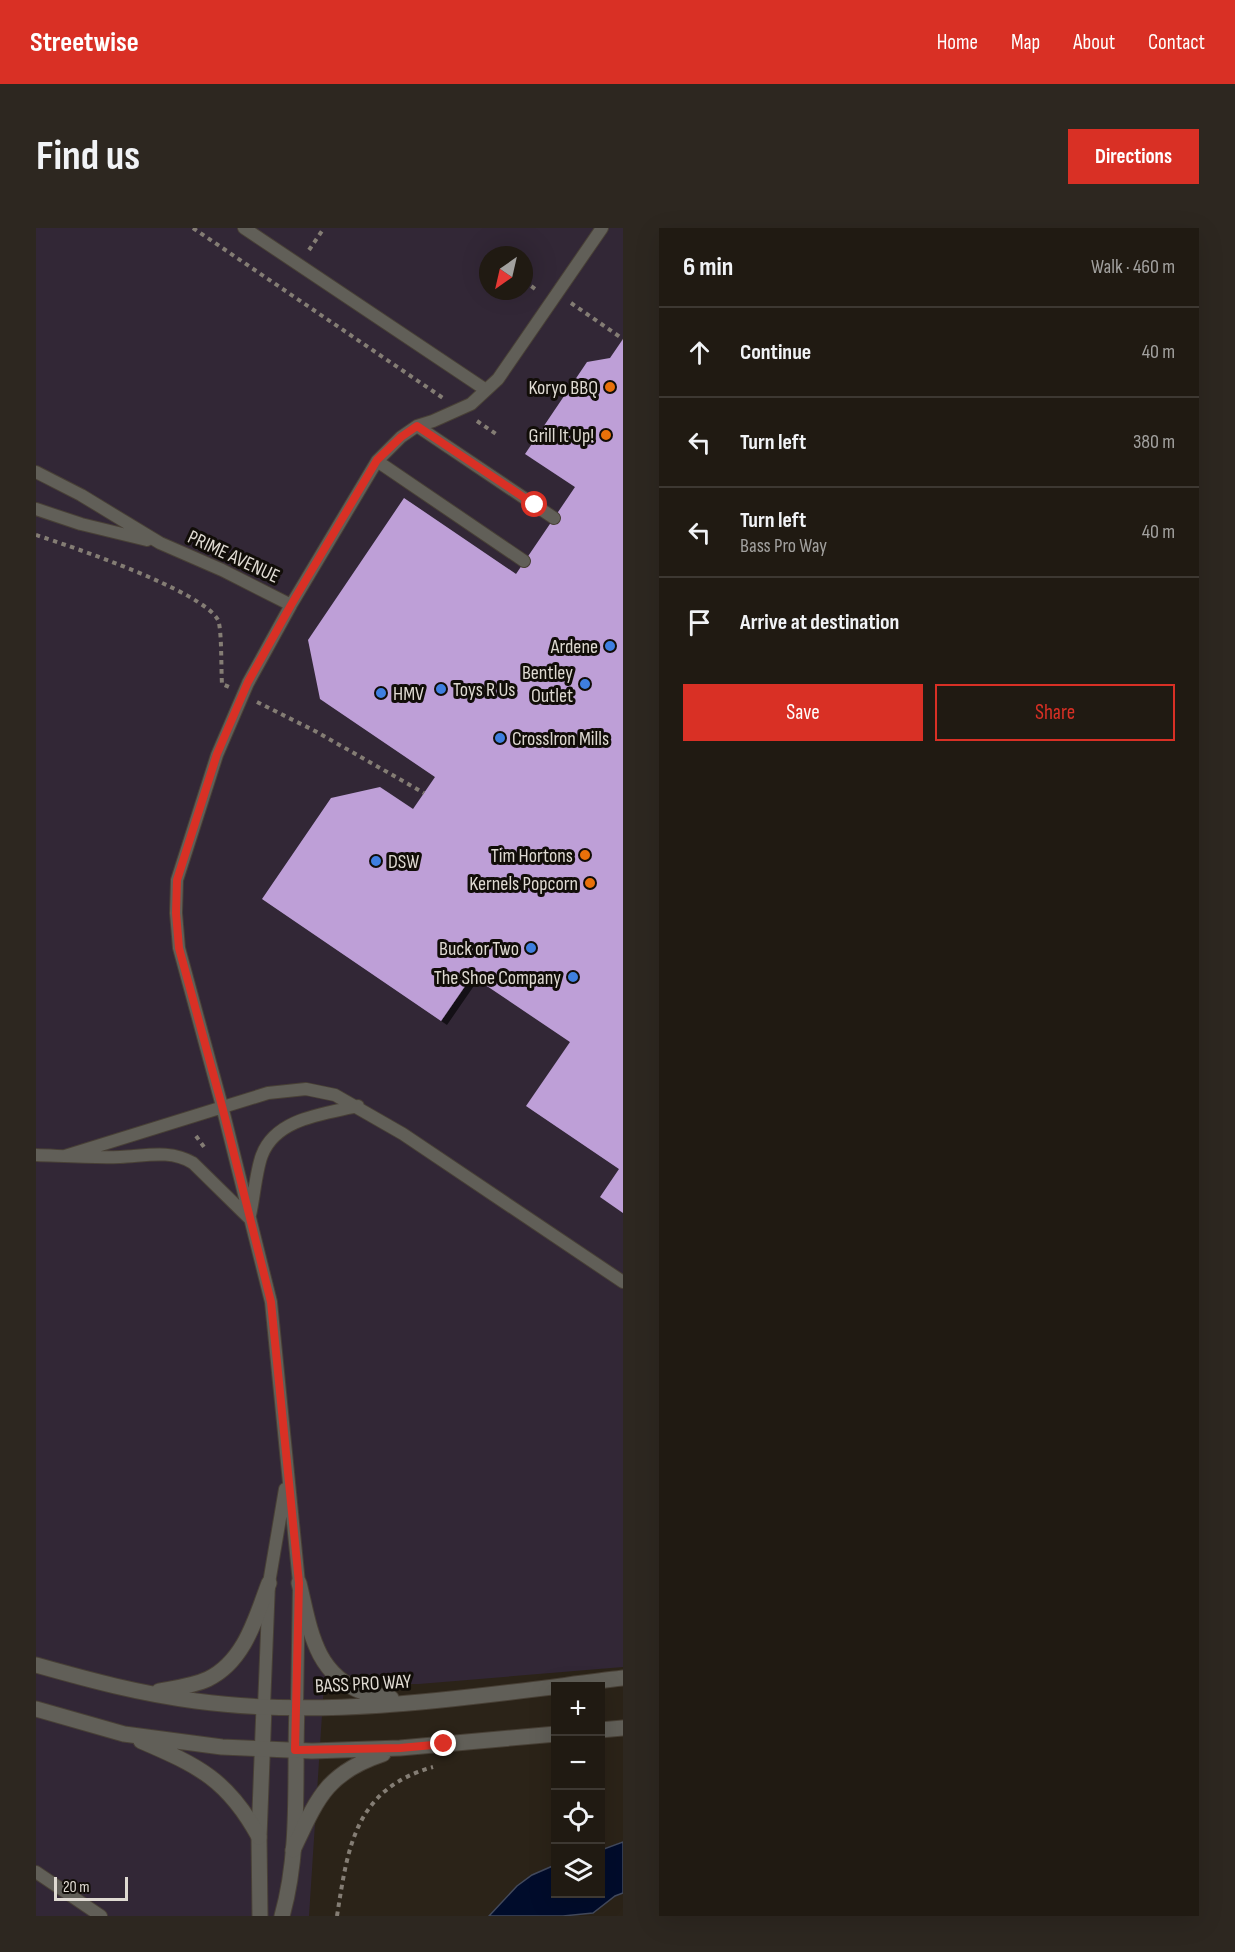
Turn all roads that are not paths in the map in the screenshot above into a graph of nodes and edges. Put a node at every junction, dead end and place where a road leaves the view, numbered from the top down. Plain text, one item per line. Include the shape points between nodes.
1 (244, 228) edge
2 (602, 228) edge
3 (486, 390) junction
4 (417, 426) junction
5 (377, 460) junction
6 (36, 472) edge
7 (36, 509) edge
8 (554, 518) dead end
9 (160, 543) junction
10 (524, 561) dead end
11 (291, 605) junction
12 (222, 1106) junction
13 (358, 1106) junction
14 (36, 1155) edge
15 (65, 1156) junction
16 (250, 1219) junction
17 (623, 1282) edge
18 (288, 1476) junction
19 (269, 1583) junction
20 (299, 1583) junction
21 (36, 1665) edge
22 (623, 1678) edge
23 (147, 1693) junction
24 (408, 1702) junction
25 (264, 1707) junction
26 (297, 1707) junction
27 (36, 1709) edge
28 (623, 1728) edge
29 (605, 1730) edge
30 (124, 1734) junction
31 (551, 1734) edge
32 (264, 1748) junction
33 (400, 1748) junction
34 (295, 1750) junction
35 (259, 1837) junction
36 (293, 1850) junction
37 (36, 1872) edge
38 (101, 1916) edge
39 (260, 1916) edge
40 (282, 1916) edge

1 - 3 lane
2 - 3 lane via 498,379
3 - 4 lane via 471,404
4 - 5 lane
4 - 8 lane
5 - 10 lane
5 - 11 lane
6 - 9 lane, PRIME AVENUE
7 - 9 lane, PRIME AVENUE
9 - 11 lane, PRIME AVENUE
11 - 12 lane via 242,694 217,754 177,880 179,948
12 - 13 lane via 279,1090 306,1089 335,1095
12 - 15 lane
12 - 16 lane
13 - 16 lane via 308,1117 279,1131 262,1154
13 - 17 lane
14 - 15 lane
15 - 16 lane via 183,1157 193,1162
16 - 18 lane via 271,1302
18 - 19 lane
18 - 20 lane
19 - 23 street via 241,1649 226,1667 209,1679
19 - 25 lane
20 - 24 street via 313,1641 323,1663 342,1681 363,1692
20 - 26 lane
21 - 23 street, BASS PRO WAY
22 - 24 street, BASS PRO WAY
23 - 25 street, BASS PRO WAY
24 - 26 street, BASS PRO WAY
25 - 26 street, BASS PRO WAY
25 - 32 street
26 - 34 street
27 - 30 street
28 - 29 street
30 - 32 street
30 - 35 street via 184,1759 221,1784
31 - 33 street
32 - 34 street
32 - 35 street
33 - 34 street
33 - 36 street via 360,1761 338,1776 323,1792
34 - 36 street
35 - 39 street
36 - 40 street via 290,1887
37 - 38 lane

